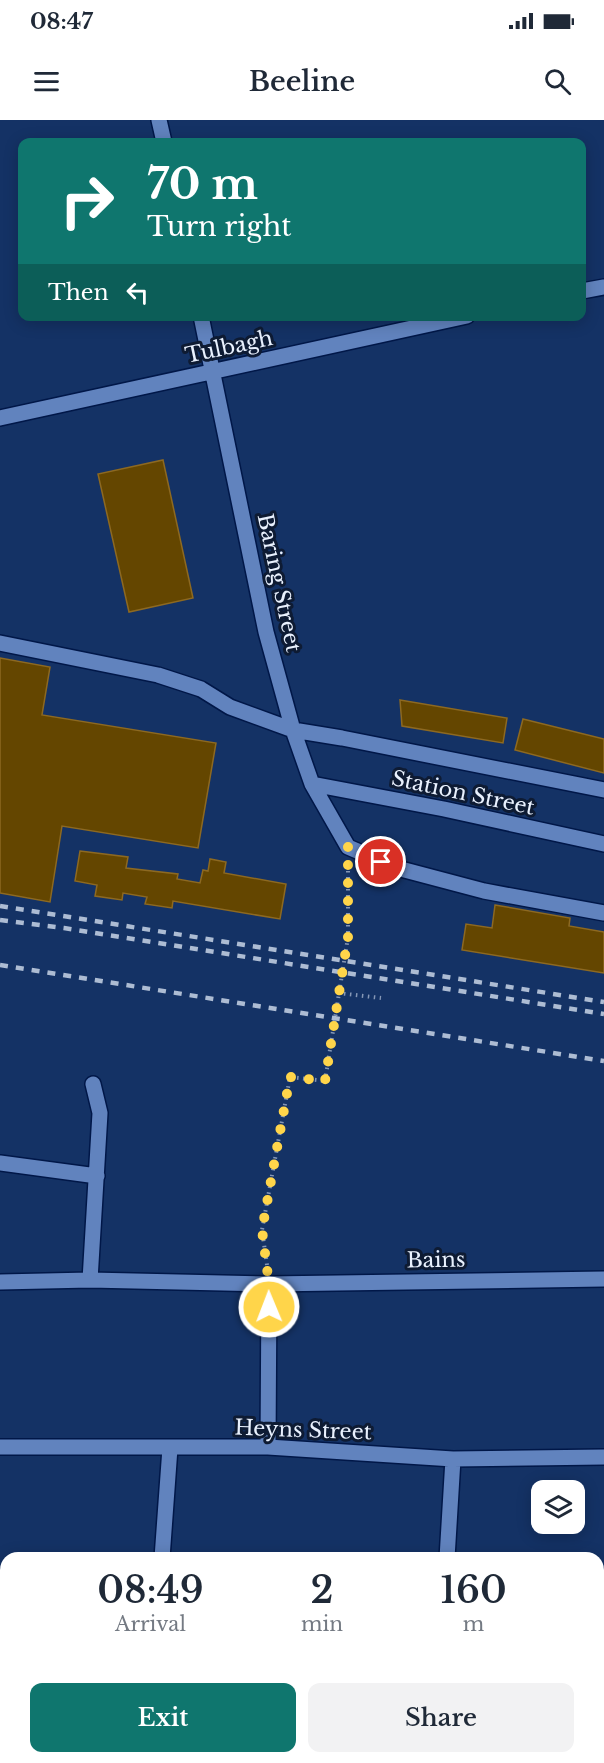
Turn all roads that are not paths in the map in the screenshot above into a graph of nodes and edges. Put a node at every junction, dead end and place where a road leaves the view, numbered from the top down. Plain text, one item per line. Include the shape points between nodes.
1 (159, 120) edge
2 (163, 138) edge
3 (604, 287) edge
4 (586, 290) edge
5 (202, 321) edge
6 (444, 321) edge
7 (213, 372) junction
8 (0, 418) edge
9 (0, 643) edge
10 (293, 730) junction
11 (312, 784) junction
12 (604, 790) edge
13 (604, 844) edge
14 (604, 913) edge
15 (93, 1084) dead end
16 (0, 1163) edge
17 (97, 1176) junction
18 (604, 1279) edge
19 (90, 1281) junction
20 (0, 1282) edge
21 (269, 1284) junction
22 (0, 1447) edge
23 (268, 1447) junction
24 (170, 1448) junction
25 (604, 1457) edge
26 (453, 1459) junction
27 (162, 1552) edge
28 (447, 1552) edge

1 - 2 street
3 - 4 street
5 - 7 street, Baring Street
6 - 7 street, Tulbagh
7 - 8 street, Tulbagh
7 - 10 street, Baring Street via 266,632
9 - 10 street via 158,675 201,688 230,707
10 - 11 street, Baring Street
10 - 12 street
11 - 13 street, Station Street
11 - 14 street, Baring Street via 348,847 397,868 484,891
15 - 17 street via 100,1113
16 - 17 street
17 - 19 street
18 - 21 street, Bains
19 - 20 street, Bains
19 - 21 street, Bains
21 - 23 street
22 - 24 street, Heyns Street
23 - 24 street, Heyns Street
23 - 26 street, Heyns Street
24 - 27 street
25 - 26 street, Heyns Street
26 - 28 street

